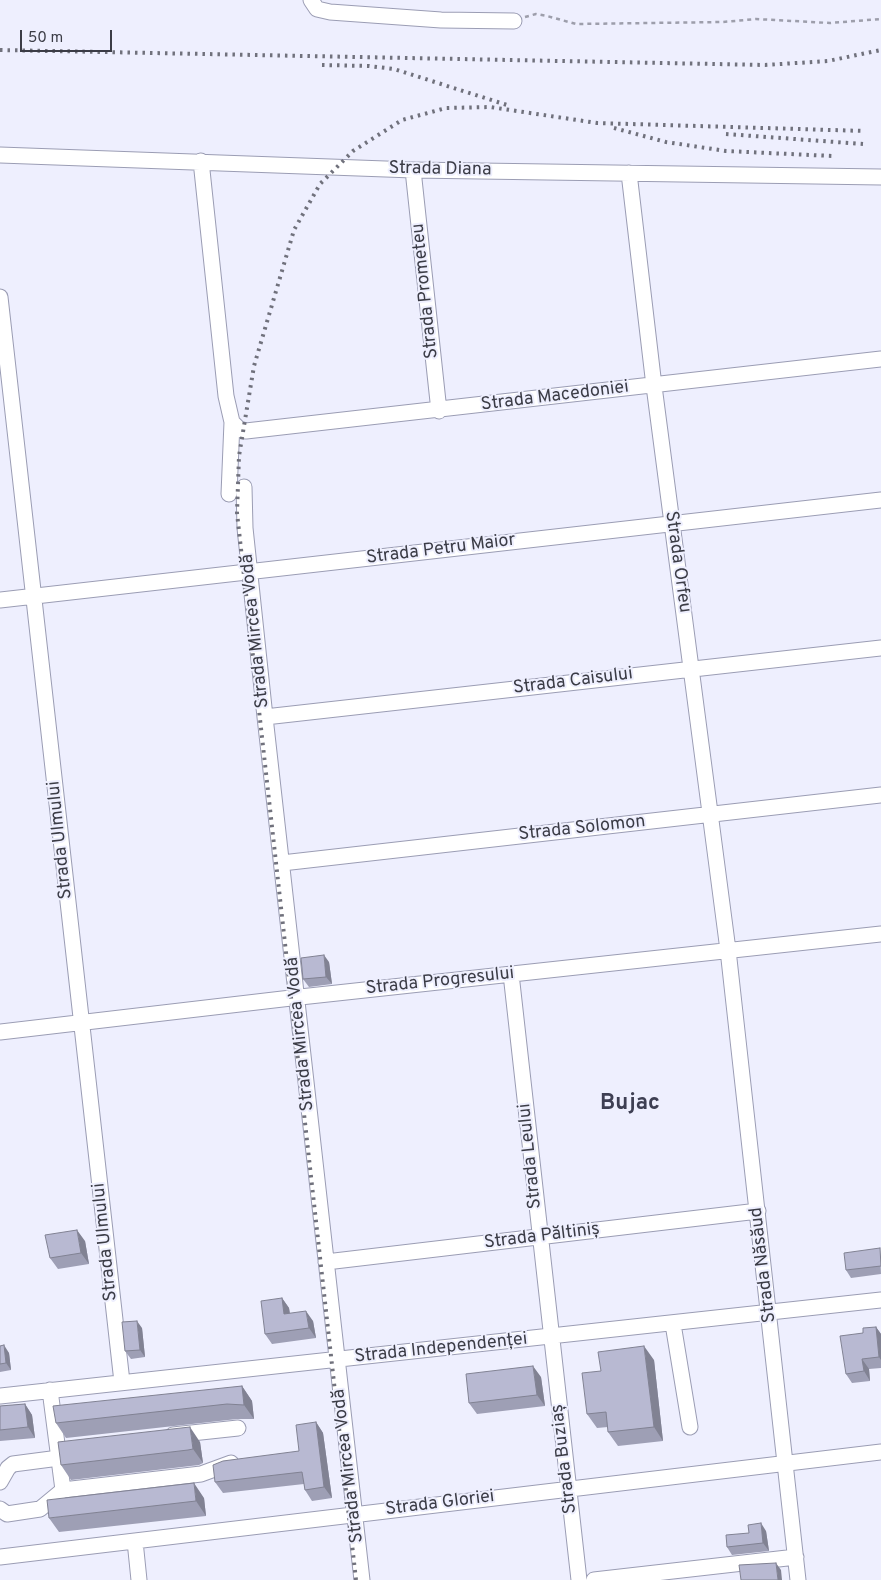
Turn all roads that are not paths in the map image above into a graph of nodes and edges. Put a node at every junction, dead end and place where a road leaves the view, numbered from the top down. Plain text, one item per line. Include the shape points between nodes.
1 (311, 0) edge
2 (514, 21) road end
3 (0, 155) edge
4 (201, 161) junction
5 (414, 170) junction
6 (630, 173) junction
7 (881, 177) edge
8 (0, 297) edge
9 (881, 359) edge
10 (654, 386) junction
11 (439, 411) junction
12 (232, 422) junction
13 (244, 487) dead end
14 (229, 494) dead end
15 (881, 500) edge
16 (672, 523) junction
17 (250, 572) junction
18 (34, 596) junction
19 (0, 600) edge
20 (881, 648) edge
21 (692, 668) junction
22 (265, 717) junction
23 (881, 795) edge
24 (711, 814) junction
25 (282, 863) junction
26 (881, 934) edge
27 (728, 950) junction
28 (510, 974) junction
29 (297, 997) junction
30 (81, 1023) junction
31 (0, 1032) edge
32 (758, 1211) junction
33 (540, 1237) junction
34 (326, 1262) junction
35 (881, 1300) edge
36 (770, 1313) junction
37 (673, 1324) junction
38 (551, 1338) junction
39 (336, 1360) junction
40 (122, 1382) junction
41 (50, 1390) junction
42 (0, 1396) edge
43 (690, 1427) dead end
44 (238, 1428) dead end
45 (162, 1436) edge
46 (77, 1446) edge
47 (881, 1452) edge
48 (58, 1453) junction
49 (246, 1461) edge
50 (786, 1464) junction
51 (0, 1482) edge
52 (569, 1489) junction
53 (63, 1490) junction
54 (0, 1509) edge
55 (355, 1514) junction
56 (135, 1541) junction
57 (0, 1557) edge
58 (796, 1557) junction
59 (140, 1580) edge
60 (362, 1580) edge
61 (579, 1580) edge
62 (594, 1580) edge
63 (798, 1580) edge

1 - 2 street via 317,9 330,12 450,21
3 - 4 street, Strada Diana
4 - 5 street, Strada Diana
4 - 12 street via 226,396
5 - 6 street, Strada Diana
5 - 11 street, Strada Prometeu
6 - 7 street, Strada Diana
6 - 10 street, Strada Orfeu
8 - 18 street, Strada Ulmului
9 - 10 street, Strada Macedoniei
10 - 11 street, Strada Macedoniei
10 - 16 street, Strada Orfeu
11 - 12 street, Strada Macedoniei via 246,431
12 - 14 street
13 - 17 street, Strada Mircea Vodă
15 - 16 street, Strada Petru Maior
16 - 17 street, Strada Petru Maior
16 - 21 street, Strada Orfeu
17 - 18 street, Strada Petru Maior
17 - 22 street, Strada Mircea Vodă
18 - 19 street, Strada Petru Maior
18 - 30 street, Strada Ulmului
20 - 21 street, Strada Caisului
21 - 22 street, Strada Caisului
21 - 24 street, Strada Orfeu
22 - 25 street, Strada Mircea Vodă
23 - 24 street, Strada Solomon
24 - 25 street, Strada Solomon
24 - 27 street, Strada Orfeu
25 - 29 street, Strada Mircea Vodă
26 - 27 street, Strada Progresului
27 - 28 street, Strada Progresului
27 - 32 street, Strada Năsăud
28 - 29 street, Strada Progresului
28 - 33 street, Strada Leului
29 - 30 street, Strada Progresului
29 - 34 street, Strada Mircea Vodă
30 - 31 street, Strada Progresului
30 - 40 street, Strada Ulmului
32 - 33 street, Strada Păltiniș
32 - 36 street, Strada Năsăud
33 - 34 street, Strada Păltiniș
33 - 38 street, Strada Leului
34 - 39 street, Strada Mircea Vodă
35 - 36 street, Strada Independenței
36 - 37 street, Strada Independenței
36 - 50 street, Strada Năsăud
37 - 38 street, Strada Independenței
37 - 43 street
38 - 39 street, Strada Independenței
38 - 52 street, Strada Buziaș
39 - 40 street, Strada Independenței
39 - 55 street, Strada Mircea Vodă
40 - 41 street, Strada Independenței
41 - 42 street, Strada Independenței
41 - 48 street
44 - 45 street
46 - 48 street
47 - 50 street, Strada Gloriei
48 - 51 street via 13,1464
48 - 53 street
49 - 53 street via 228,1463 201,1474
50 - 52 street, Strada Gloriei
50 - 58 street, Strada Năsăud
52 - 55 street, Strada Gloriei
52 - 61 street, Strada Buziaș
53 - 54 street via 40,1508 7,1514
55 - 56 street, Strada Gloriei
55 - 60 street, Strada Mircea Vodă
56 - 57 street, Strada Gloriei
56 - 59 street
58 - 62 street
58 - 63 street, Strada Năsăud

